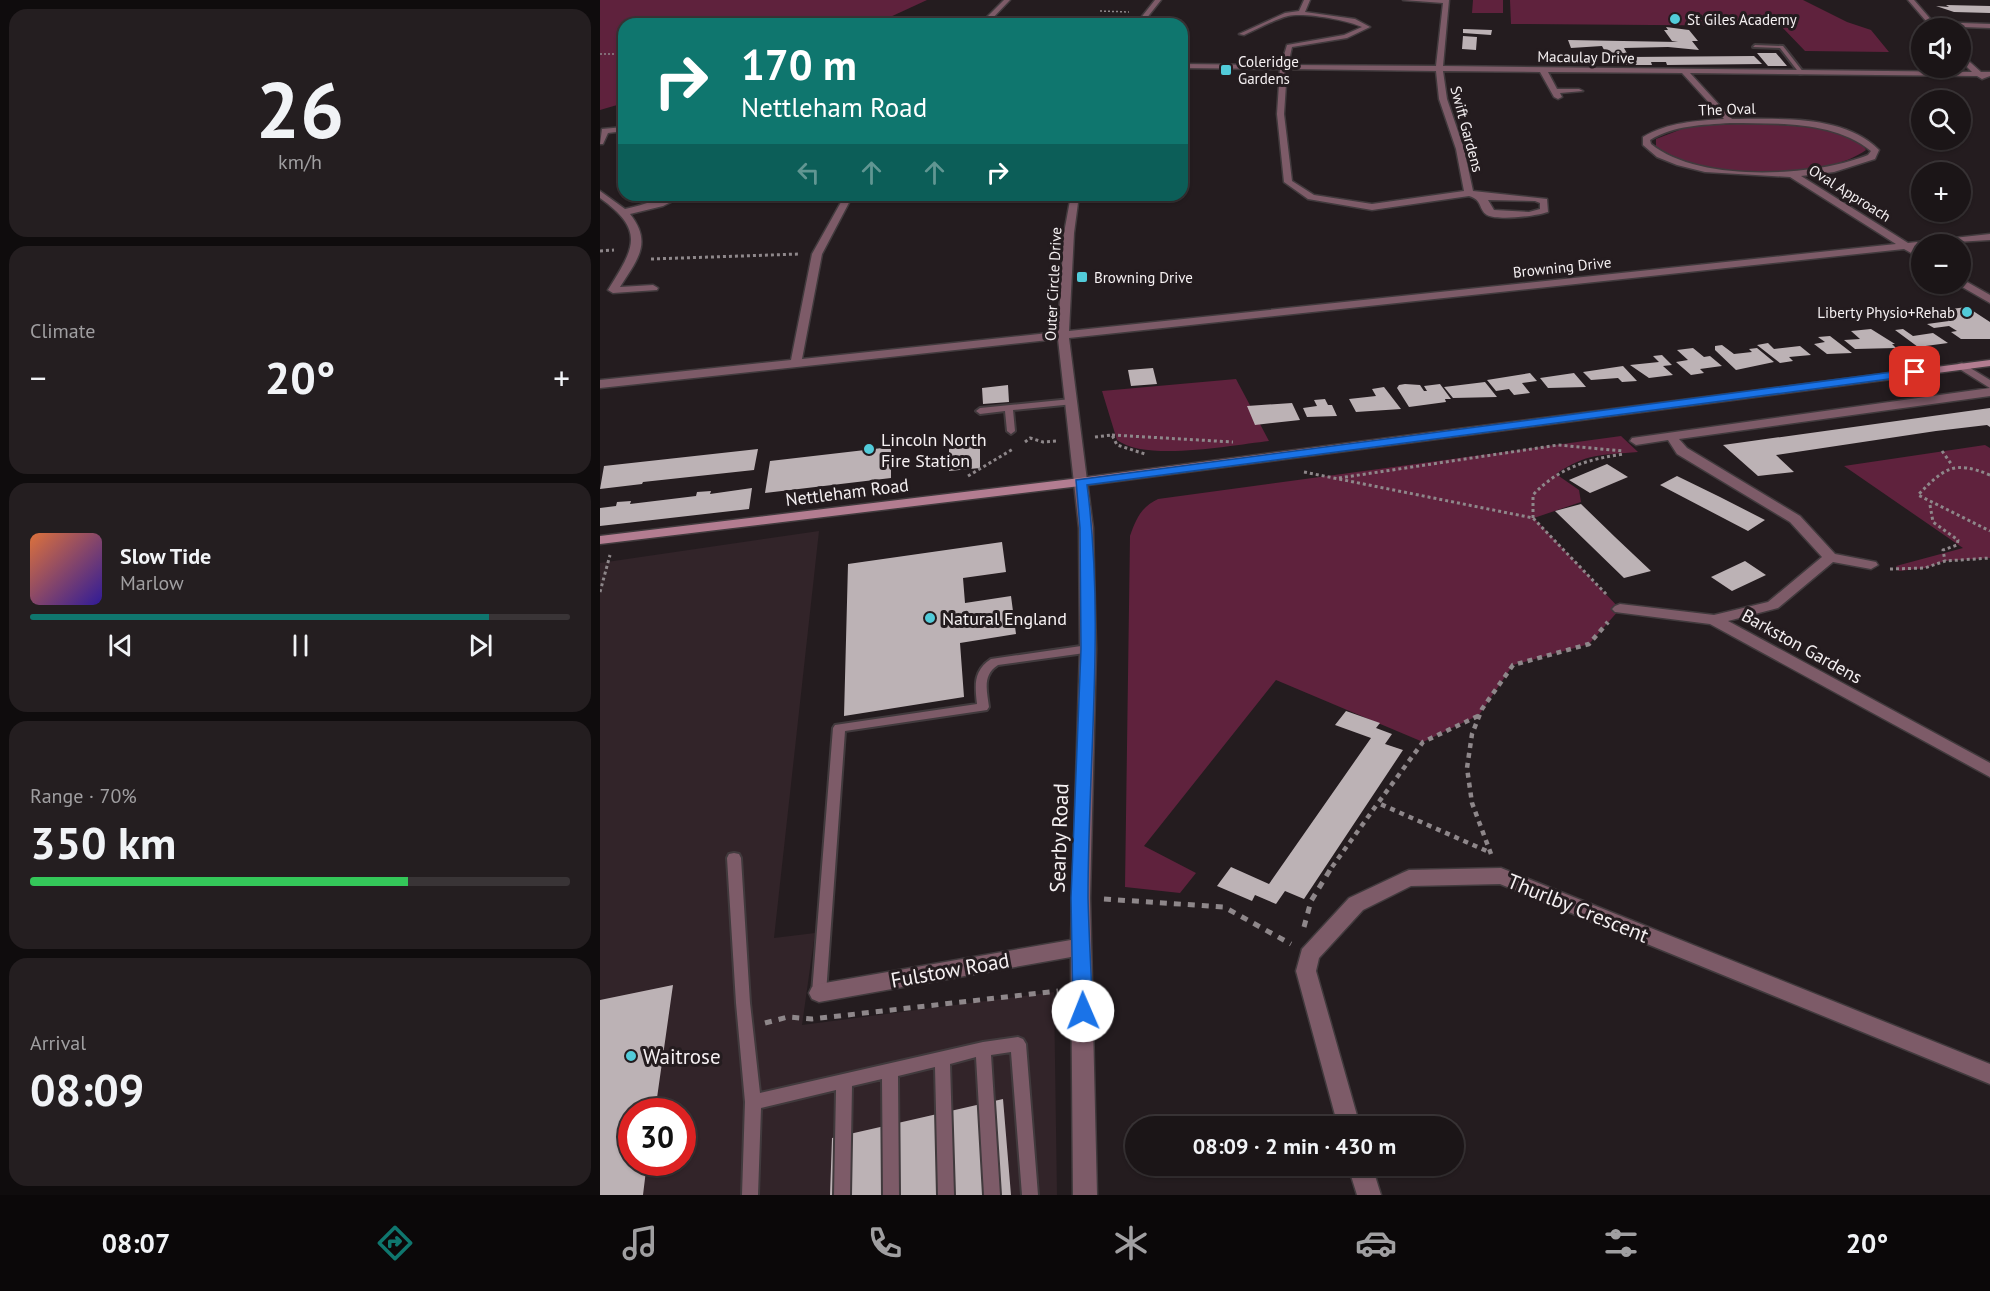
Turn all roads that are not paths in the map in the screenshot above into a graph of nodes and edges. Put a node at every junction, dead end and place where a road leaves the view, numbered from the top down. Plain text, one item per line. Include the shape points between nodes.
1 (1007, 0) edge
2 (1158, 0) edge
3 (1307, 0) edge
4 (1406, 0) edge
5 (1911, 0) edge
6 (1445, 1) edge
7 (1301, 13) junction
8 (989, 18) edge
9 (1143, 18) edge
10 (1927, 18) edge
11 (1971, 26) edge
12 (1990, 26) edge
13 (1233, 27) dead end
14 (1252, 30) junction
15 (1242, 34) dead end
16 (1755, 46) dead end
17 (1188, 66) edge
18 (1282, 67) junction
19 (1971, 68) edge
20 (1439, 69) junction
21 (1543, 70) junction
22 (1685, 72) junction
23 (1802, 73) junction
24 (1977, 74) junction
25 (1990, 74) edge
26 (1990, 83) edge
27 (1579, 91) dead end
28 (1730, 121) junction
29 (618, 130) edge
30 (603, 132) edge
31 (600, 142) edge
32 (1792, 175) junction
33 (1469, 193) junction
34 (600, 194) edge
35 (1479, 197) junction
36 (667, 201) edge
37 (846, 201) edge
38 (1074, 201) edge
39 (626, 212) junction
40 (1990, 237) edge
41 (1905, 246) junction
42 (1911, 250) edge
43 (653, 288) dead end
44 (1971, 288) edge
45 (613, 290) junction
46 (600, 293) edge
47 (1990, 300) edge
48 (1062, 335) junction
49 (796, 362) junction
50 (1990, 363) edge
51 (1962, 366) junction
52 (600, 384) edge
53 (1990, 385) edge
54 (1990, 392) edge
55 (1071, 402) junction
56 (1009, 408) junction
57 (980, 411) dead end
58 (1011, 431) dead end
59 (1671, 436) junction
60 (1635, 449) road end
61 (1080, 482) junction
62 (607, 539) edge
63 (1830, 557) junction
64 (1871, 565) road end
65 (1620, 609) road end
66 (1714, 620) junction
67 (1088, 649) junction
68 (1990, 771) edge
69 (734, 858) dead end
70 (1082, 947) junction
71 (819, 993) joint
72 (983, 1049) junction
73 (942, 1059) junction
74 (890, 1071) junction
75 (1990, 1074) edge
76 (844, 1081) junction
77 (753, 1102) junction
78 (1346, 1116) edge
79 (1363, 1176) edge
80 (750, 1195) edge
81 (842, 1195) edge
82 (891, 1195) edge
83 (946, 1195) edge
84 (992, 1195) edge
85 (1030, 1195) edge
86 (1085, 1195) edge
87 (1368, 1195) edge

1 - 8 street
2 - 9 street
3 - 7 street
4 - 6 street
5 - 10 street
6 - 20 street, Swift Gardens
7 - 14 street via 1287,14
7 - 18 street via 1355,21 1366,27 1345,37 1289,46
11 - 12 street
13 - 14 street
14 - 15 street
16 - 23 lane via 1781,47
17 - 18 street, Macaulay Drive
18 - 20 street, Macaulay Drive
18 - 33 street via 1281,125 1288,182 1311,198 1372,207
19 - 24 street
20 - 21 street, Macaulay Drive
20 - 33 street, Swift Gardens via 1443,99 1460,148
21 - 22 street, Macaulay Drive
21 - 27 street via 1557,94
22 - 23 street, Macaulay Drive
22 - 28 street
23 - 24 street, Macaulay Drive
24 - 25 street, Macaulay Drive
24 - 26 street
28 - 32 street, The Oval via 1814,126 1850,134 1867,141 1875,150 1872,157 1850,166
28 - 32 street, The Oval via 1665,130 1646,139 1647,145 1659,155 1708,169
29 - 30 street
30 - 31 street
32 - 41 street, Oval Approach
33 - 35 street
34 - 39 street
35 - 35 street via 1529,196 1545,201 1545,210 1530,215 1491,213
36 - 39 street
37 - 49 street via 817,254
38 - 48 street, Outer Circle Drive
39 - 45 street via 637,238 636,250
40 - 41 street, Browning Drive
41 - 42 street, Oval Approach
41 - 48 street, Browning Drive
43 - 45 street
44 - 47 street
45 - 46 street
48 - 49 street, Browning Drive
48 - 55 street, Outer Circle Drive
49 - 52 street, Browning Drive
50 - 51 main road, Nettleham Road
51 - 53 street
51 - 61 main road, Nettleham Road
54 - 59 street
55 - 56 lane
55 - 61 street, Outer Circle Drive
56 - 57 lane
56 - 58 lane
59 - 60 street
59 - 63 street via 1682,451 1795,519
61 - 62 main road, Nettleham Road
61 - 67 street, Searby Road via 1086,528
63 - 64 street
63 - 66 street, Barkston Gardens via 1773,605
65 - 66 street
66 - 68 street, Barkston Gardens
67 - 70 street, Searby Road
67 - 71 lane via 995,662 984,667 980,675 983,707 839,728
69 - 77 lane
70 - 71 street, Fulstow Road
70 - 86 street, Searby Road
72 - 73 lane
72 - 84 lane
72 - 85 lane via 1018,1044
73 - 74 lane
73 - 83 lane
74 - 76 lane
74 - 82 lane
75 - 78 street, Thurlby Crescent via 1501,876 1409,878 1356,904 1309,955 1306,971
76 - 77 lane
76 - 81 lane
77 - 80 lane
79 - 87 street

